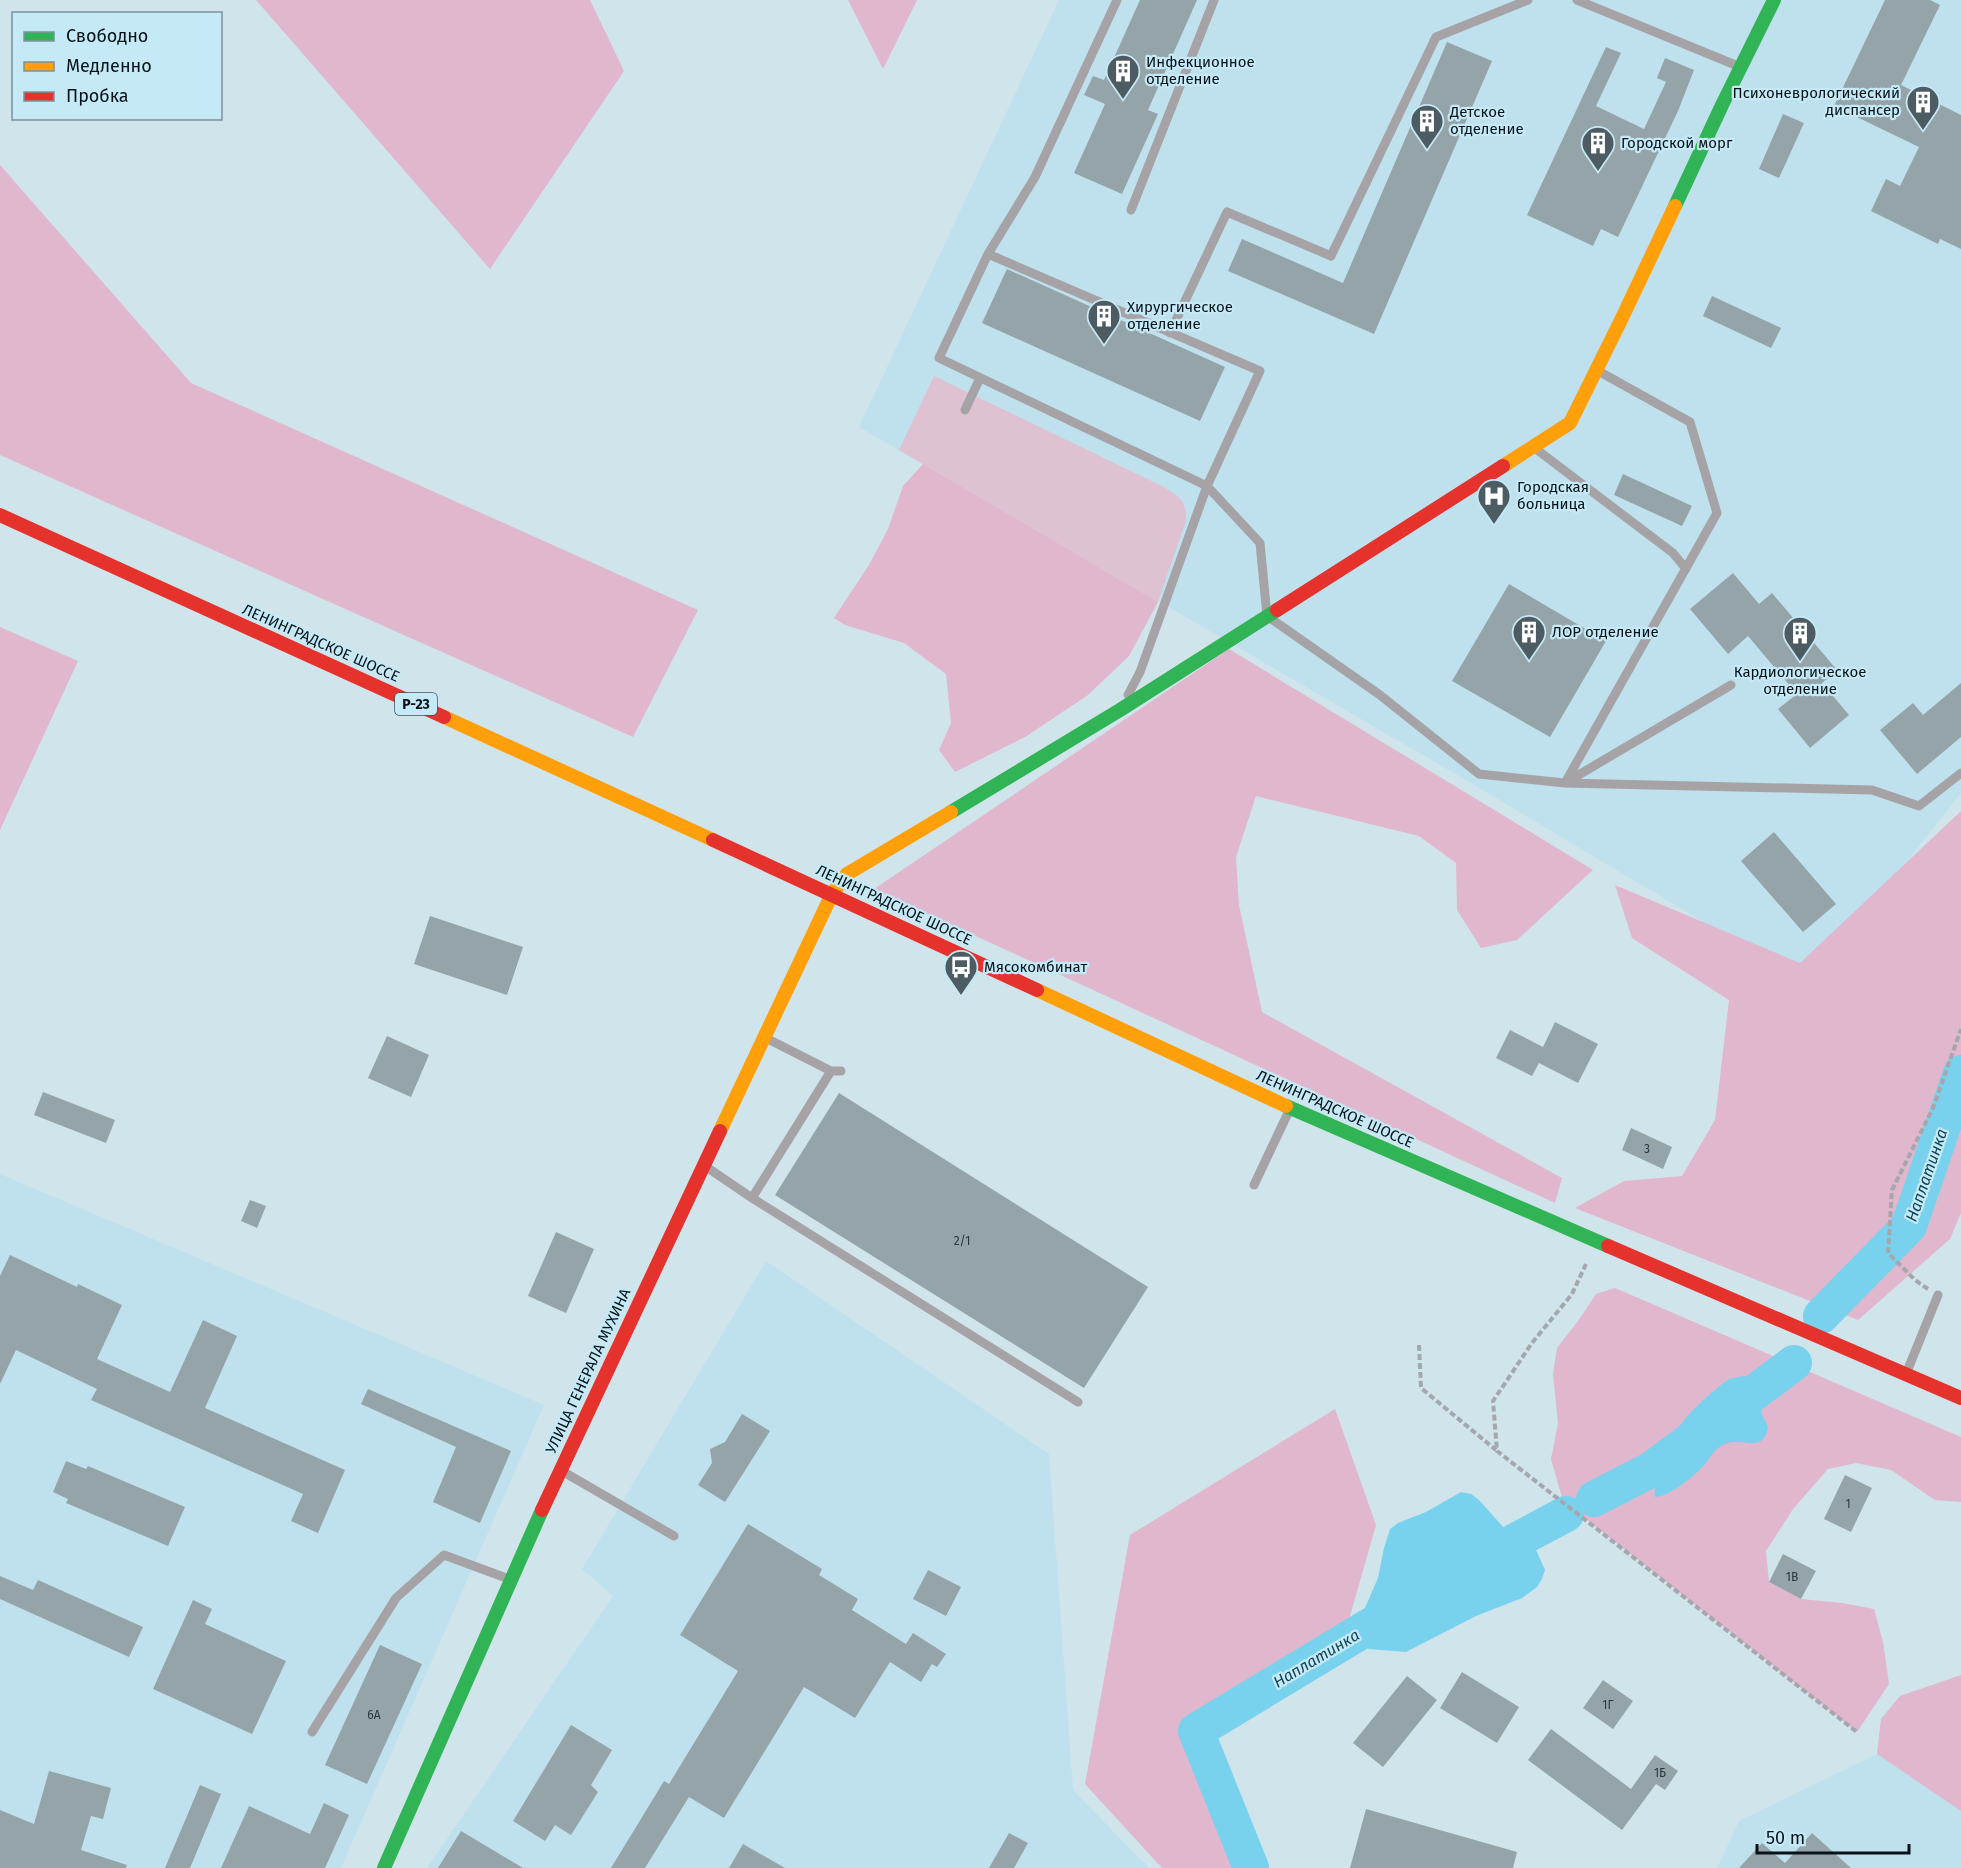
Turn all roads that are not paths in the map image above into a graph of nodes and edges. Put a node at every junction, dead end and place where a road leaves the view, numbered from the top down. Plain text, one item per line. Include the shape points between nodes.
1 (1117, 0) edge
2 (1214, 0) edge
3 (1528, 0) edge
4 (1577, 0) edge
5 (1774, 0) edge
6 (1740, 66) junction
7 (1131, 210) dead end
8 (988, 254) junction
9 (1170, 333) junction
10 (1598, 371) junction
11 (980, 378) junction
12 (965, 410) dead end
13 (1533, 447) junction
14 (1207, 486) junction
15 (0, 515) edge
16 (1686, 569) junction
17 (1267, 616) junction
18 (1731, 685) dead end
19 (1120, 710) junction
20 (1961, 773) edge
21 (1565, 783) junction
22 (832, 894) junction
23 (764, 1037) junction
24 (1290, 1108) junction
25 (704, 1165) junction
26 (1254, 1185) dead end
27 (752, 1198) junction
28 (1938, 1295) dead end
29 (1905, 1374) junction
30 (1961, 1398) edge
31 (1078, 1402) dead end
32 (560, 1470) junction
33 (674, 1536) dead end
34 (512, 1580) junction
35 (312, 1732) dead end
36 (384, 1868) edge

1 - 8 lane via 1035,177
2 - 7 lane
3 - 9 lane via 1436,37 1331,256 1227,212
4 - 6 lane
5 - 6 street, УЛИЦА ГЕНЕРАЛА МУХИНА
6 - 10 street, УЛИЦА ГЕНЕРАЛА МУХИНА
8 - 9 lane
8 - 11 lane via 939,358
9 - 14 lane via 1260,371
10 - 13 street, УЛИЦА ГЕНЕРАЛА МУХИНА via 1570,423
10 - 16 lane via 1690,422 1717,513
11 - 12 lane
11 - 14 lane
13 - 16 lane via 1673,553
13 - 17 street, УЛИЦА ГЕНЕРАЛА МУХИНА
14 - 17 lane via 1260,543
14 - 19 lane via 1140,672
15 - 22 street, ЛЕНИНГРАДСКОЕ ШОССЕ / Р-23
16 - 21 lane
17 - 19 street, УЛИЦА ГЕНЕРАЛА МУХИНА
17 - 21 lane via 1380,695 1479,774
18 - 21 lane
19 - 22 street, УЛИЦА ГЕНЕРАЛА МУХИНА via 847,874
20 - 21 lane via 1919,806 1872,790
22 - 23 street, УЛИЦА ГЕНЕРАЛА МУХИНА
22 - 24 street, ЛЕНИНГРАДСКОЕ ШОССЕ
23 - 25 street, УЛИЦА ГЕНЕРАЛА МУХИНА
23 - 27 lane via 836,1071
24 - 26 lane
24 - 29 street, ЛЕНИНГРАДСКОЕ ШОССЕ
25 - 27 lane
25 - 32 street, УЛИЦА ГЕНЕРАЛА МУХИНА
27 - 31 lane
28 - 29 lane
29 - 30 street, ЛЕНИНГРАДСКОЕ ШОССЕ
32 - 33 lane
32 - 34 street, УЛИЦА ГЕНЕРАЛА МУХИНА
34 - 35 lane via 444,1555 396,1598
34 - 36 street, УЛИЦА ГЕНЕРАЛА МУХИНА

